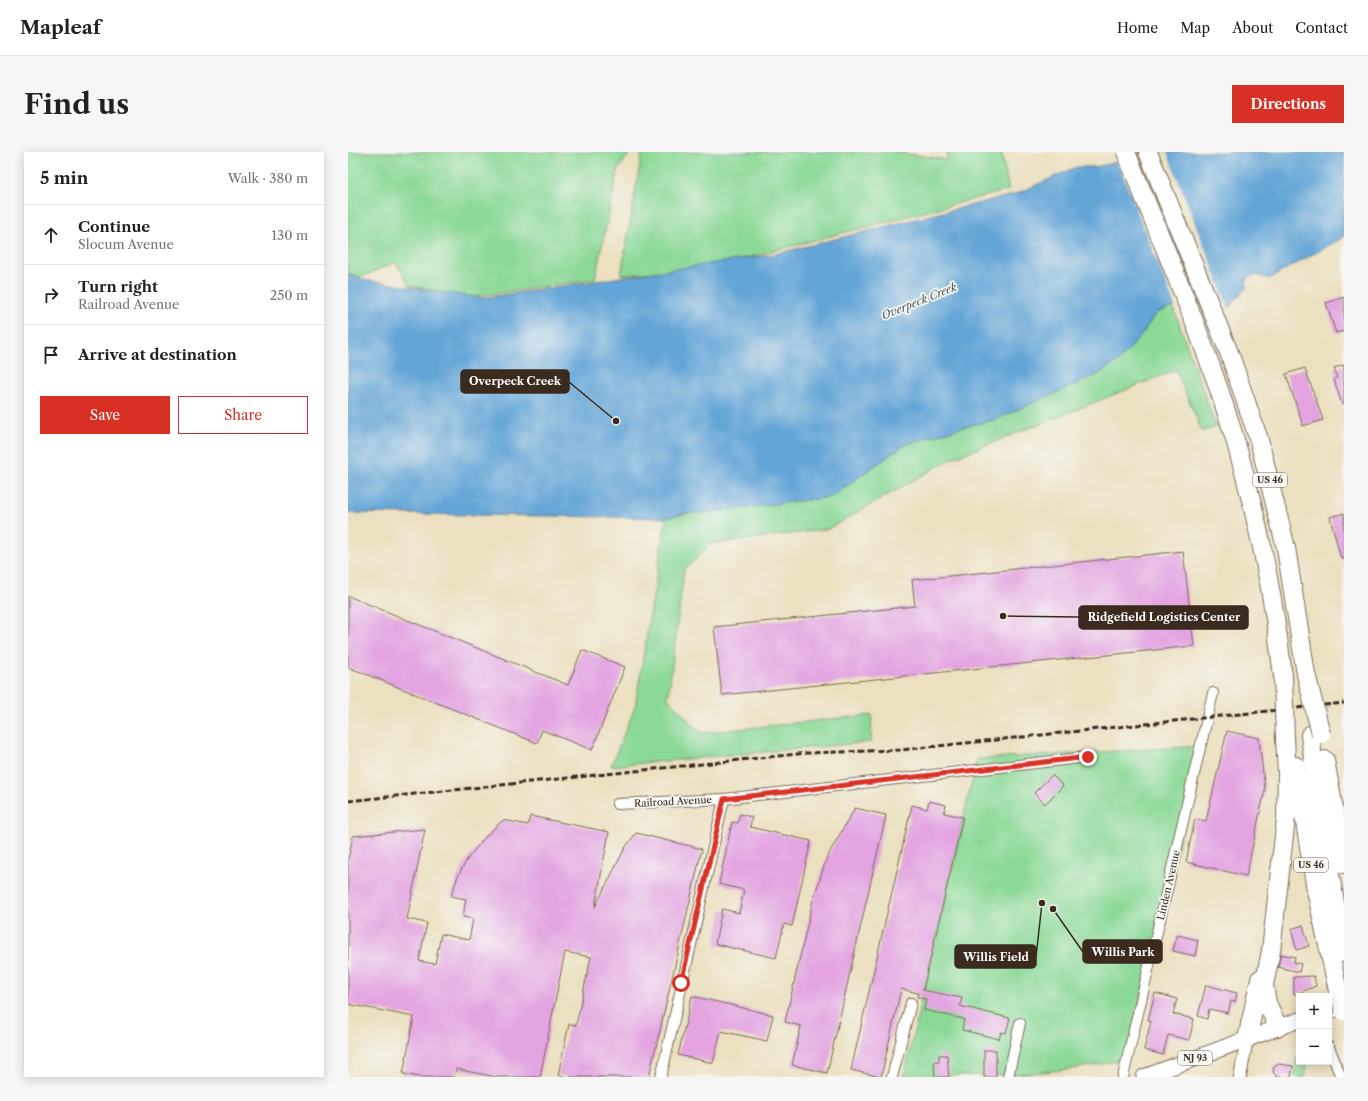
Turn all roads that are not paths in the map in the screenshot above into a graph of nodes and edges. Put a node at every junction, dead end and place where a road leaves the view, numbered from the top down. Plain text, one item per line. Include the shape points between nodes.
1 (1126, 152) edge
2 (1148, 152) edge
3 (1153, 152) edge
4 (1163, 185) junction
5 (1213, 693) dead end
6 (1302, 736) junction
7 (1088, 757) dead end
8 (724, 799) junction
9 (617, 804) dead end
10 (1344, 864) edge
11 (1275, 920) junction
12 (1344, 953) edge
13 (1341, 999) edge
14 (911, 1004) dead end
15 (1332, 1008) edge
16 (1344, 1011) edge
17 (1296, 1021) edge
18 (1020, 1023) dead end
19 (1278, 1027) junction
20 (1247, 1038) junction
21 (1332, 1054) edge
22 (661, 1077) edge
23 (892, 1077) edge
24 (1008, 1077) edge
25 (1123, 1077) edge
26 (1144, 1077) edge
27 (1240, 1077) edge
28 (1342, 1077) edge

1 - 6 highway, US 46, bridge via 1225,409 1253,505 1270,590 1283,676
2 - 4 highway, US 46
3 - 4 highway
4 - 6 highway, US 46, bridge via 1248,406 1272,489 1290,571 1306,674
5 - 25 street, Linden Avenue
6 - 10 highway
6 - 11 highway via 1287,806
6 - 12 highway, US 46
6 - 13 highway, US 46 via 1312,872
7 - 8 street, Railroad Avenue
8 - 9 street, Railroad Avenue
8 - 22 street
11 - 19 highway via 1264,989 1267,1003
11 - 20 highway
13 - 15 main road
13 - 16 highway, US 46, bridge
14 - 23 street
17 - 19 main road, NJ 93
18 - 24 street
19 - 20 main road, NJ 93
20 - 26 main road, NJ 93
20 - 27 street
21 - 28 street

